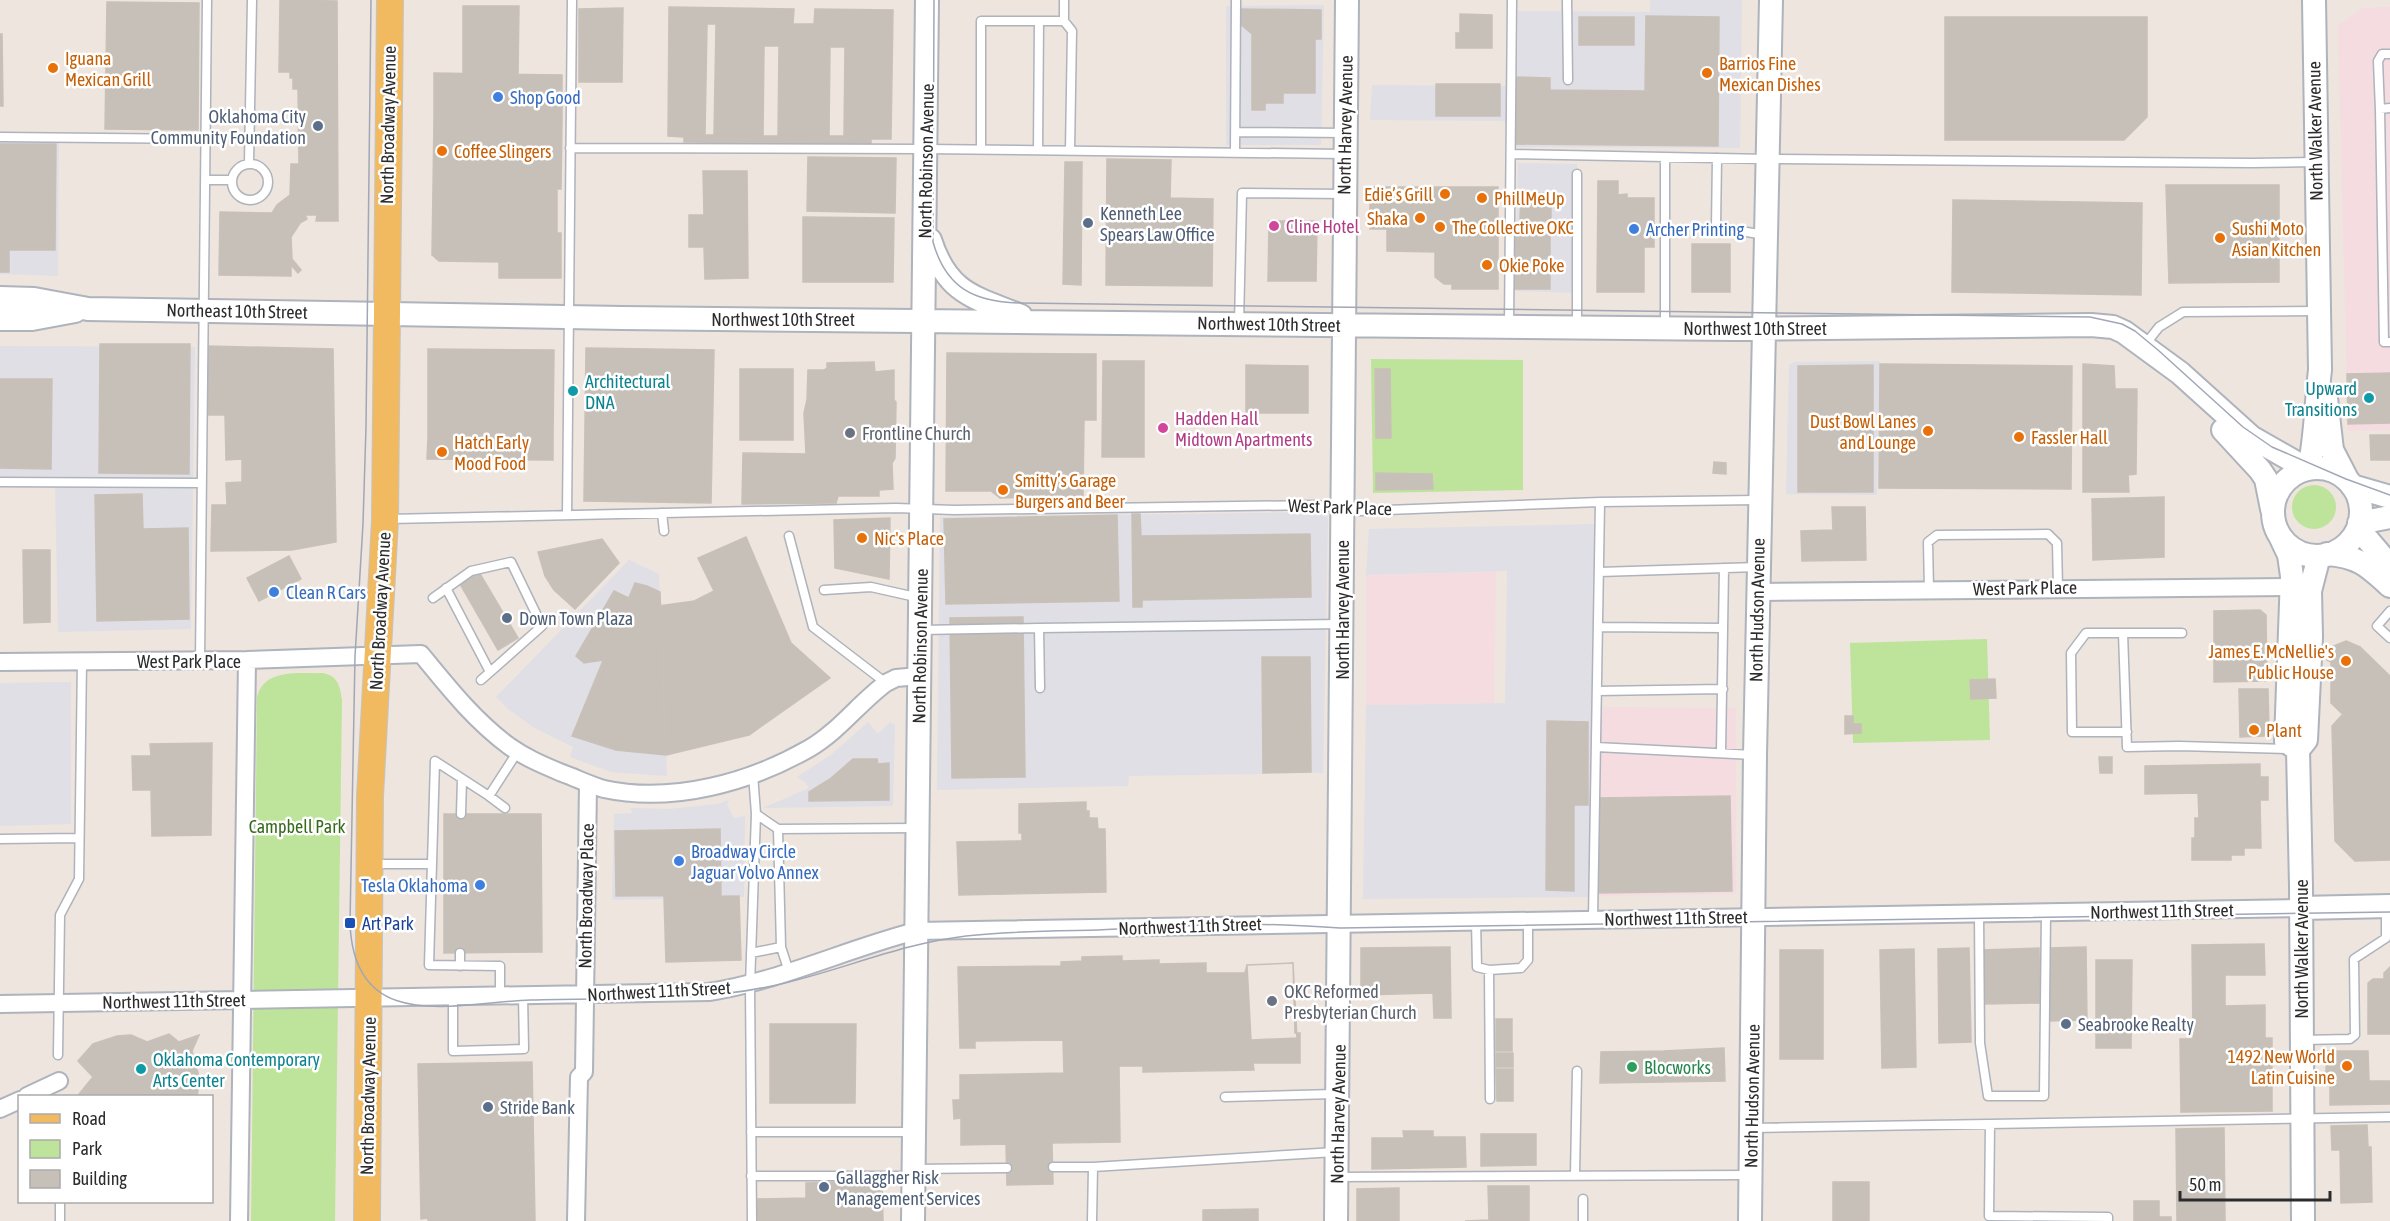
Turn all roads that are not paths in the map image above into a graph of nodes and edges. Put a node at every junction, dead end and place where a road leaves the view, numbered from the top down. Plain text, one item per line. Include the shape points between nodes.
1 (207, 0) edge
2 (252, 0) edge
3 (390, 0) edge
4 (572, 0) edge
5 (927, 0) edge
6 (1064, 0) edge
7 (1236, 0) edge
8 (1347, 0) edge
9 (1512, 0) edge
10 (1567, 0) edge
11 (1770, 0) edge
12 (2314, 0) edge
13 (1040, 21) junction
14 (1064, 21) junction
15 (2390, 54) edge
16 (1568, 80) dead end
17 (2390, 108) edge
18 (2380, 110) junction
19 (1235, 132) junction
20 (0, 137) edge
21 (206, 139) junction
22 (1345, 143) junction
23 (570, 148) junction
24 (926, 148) junction
25 (981, 149) junction
26 (1038, 150) junction
27 (1070, 150) junction
28 (1235, 152) junction
29 (1510, 154) junction
30 (1665, 157) junction
31 (1717, 158) junction
32 (1768, 159) junction
33 (2315, 162) junction
34 (2380, 162) junction
35 (2390, 162) edge
36 (249, 163) junction
37 (1577, 174) dead end
38 (205, 180) junction
39 (231, 180) junction
40 (1344, 194) junction
41 (925, 225) junction
42 (1766, 235) junction
43 (2386, 279) edge
44 (0, 298) edge
45 (88, 309) junction
46 (204, 310) junction
47 (2318, 311) junction
48 (386, 313) junction
49 (569, 317) junction
50 (0, 319) edge
51 (923, 319) junction
52 (1033, 321) junction
53 (1239, 324) junction
54 (1343, 325) junction
55 (1509, 327) junction
56 (1577, 327) junction
57 (1665, 328) junction
58 (1763, 329) junction
59 (2390, 342) edge
60 (2145, 347) junction
61 (2320, 370) junction
62 (2308, 469) junction
63 (0, 482) edge
64 (202, 483) junction
65 (2350, 484) junction
66 (2390, 497) edge
67 (1759, 500) junction
68 (1600, 502) junction
69 (921, 510) junction
70 (1342, 510) junction
71 (662, 513) junction
72 (2273, 513) junction
73 (567, 515) junction
74 (2390, 517) edge
75 (386, 520) junction
76 (2359, 526) junction
77 (664, 531) dead end
78 (2280, 535) junction
79 (789, 536) dead end
80 (2323, 555) junction
81 (2390, 566) edge
82 (1758, 567) junction
83 (1724, 568) junction
84 (1599, 572) junction
85 (2292, 586) junction
86 (2390, 586) edge
87 (446, 588) junction
88 (2058, 588) junction
89 (824, 590) dead end
90 (1929, 590) junction
91 (1758, 592) junction
92 (433, 598) dead end
93 (920, 598) junction
94 (2390, 611) edge
95 (1341, 624) junction
96 (1598, 627) junction
97 (1040, 628) junction
98 (1723, 628) junction
99 (920, 630) junction
100 (2123, 633) junction
101 (2182, 633) dead end
102 (2390, 638) edge
103 (378, 655) junction
104 (247, 660) junction
105 (82, 661) junction
106 (200, 661) junction
107 (0, 662) edge
108 (490, 672) junction
109 (920, 676) junction
110 (481, 680) dead end
111 (886, 683) junction
112 (1040, 688) dead end
113 (1723, 689) junction
114 (1597, 691) junction
115 (2127, 732) junction
116 (1596, 747) junction
117 (2298, 750) junction
118 (518, 751) junction
119 (1721, 752) junction
120 (1755, 755) junction
121 (753, 774) junction
122 (462, 778) junction
123 (588, 784) junction
124 (489, 796) junction
125 (505, 808) dead end
126 (461, 814) dead end
127 (756, 814) junction
128 (918, 828) junction
129 (778, 829) junction
130 (79, 838) junction
131 (0, 839) edge
132 (370, 864) junction
133 (432, 864) junction
134 (2388, 906) edge
135 (2301, 909) junction
136 (2046, 913) junction
137 (1979, 914) junction
138 (1754, 918) junction
139 (1593, 919) junction
140 (1528, 920) junction
141 (1476, 921) junction
142 (1340, 923) junction
143 (916, 931) junction
144 (781, 947) junction
145 (460, 953) dead end
146 (751, 953) junction
147 (460, 966) junction
148 (1489, 970) junction
149 (789, 972) junction
150 (750, 985) junction
151 (585, 994) junction
152 (523, 995) junction
153 (500, 996) junction
154 (369, 997) junction
155 (453, 997) junction
156 (242, 1000) junction
157 (58, 1003) junction
158 (0, 1004) edge
159 (2302, 1040) junction
160 (58, 1054) dead end
161 (1577, 1071) dead end
162 (59, 1081) dead end
163 (1338, 1094) junction
164 (29, 1095) edge
165 (1225, 1097) dead end
166 (1490, 1099) dead end
167 (18, 1101) edge
168 (0, 1109) edge
169 (2390, 1117) edge
170 (2302, 1119) junction
171 (1990, 1124) junction
172 (1751, 1128) junction
173 (751, 1132) junction
174 (914, 1132) junction
175 (1337, 1152) junction
176 (1053, 1167) dead end
177 (1093, 1167) junction
178 (1007, 1168) dead end
179 (913, 1172) junction
180 (1750, 1175) junction
181 (751, 1176) junction
182 (1575, 1176) junction
183 (1337, 1177) junction
184 (1583, 1199) dead end
185 (60, 1203) edge
186 (60, 1221) edge
187 (239, 1221) edge
188 (367, 1221) edge
189 (576, 1221) edge
190 (752, 1221) edge
191 (913, 1221) edge
192 (1092, 1221) edge
193 (1336, 1221) edge
194 (1583, 1221) edge
195 (1750, 1221) edge
196 (2109, 1221) edge
197 (2303, 1221) edge

1 - 21 lane
2 - 36 lane
3 - 48 main road, North Broadway Avenue
4 - 23 lane
5 - 24 street, North Robinson Avenue
6 - 14 lane
7 - 19 lane
8 - 22 street, North Harvey Avenue
9 - 29 lane
10 - 16 lane
11 - 32 street, North Hudson Avenue
12 - 33 street, North Walker Avenue
13 - 14 lane
13 - 25 lane via 981,21
13 - 26 lane
14 - 27 lane via 1072,31
15 - 18 lane via 2382,54 2378,61
17 - 18 lane
18 - 34 lane
19 - 22 lane
19 - 28 lane
20 - 21 lane
21 - 38 lane
22 - 28 lane
22 - 40 street, North Harvey Avenue
23 - 24 lane
23 - 49 lane
24 - 25 lane
24 - 41 street, North Robinson Avenue
25 - 26 lane
26 - 27 lane
27 - 28 lane
29 - 30 lane
29 - 55 lane
30 - 31 lane
30 - 57 lane
31 - 32 lane
31 - 42 lane via 1716,227
32 - 33 lane
32 - 42 street, North Hudson Avenue
33 - 47 street, North Walker Avenue
34 - 35 lane
34 - 43 lane
36 - 39 lane via 235,170
36 - 39 lane via 265,172 268,184 262,195 245,199 235,192
37 - 56 lane
38 - 39 lane
38 - 46 lane
40 - 53 lane via 1242,193
40 - 54 street, North Harvey Avenue
41 - 51 street, North Robinson Avenue
41 - 52 street via 936,258 952,283
42 - 58 street, North Hudson Avenue
43 - 59 lane via 2384,342
44 - 45 street, Northeast 10th Street via 34,299
45 - 46 street, Northeast 10th Street
45 - 50 street, Northeast 10th Street via 32,319
46 - 48 street, Northeast 10th Street
46 - 64 lane
47 - 60 lane via 2183,312 2159,327
47 - 61 street, North Walker Avenue
48 - 49 street, Northwest 10th Street
48 - 75 main road, North Broadway Avenue
49 - 51 street, Northwest 10th Street
49 - 73 lane
51 - 52 street, Northwest 10th Street
51 - 69 street, North Robinson Avenue
52 - 53 street, Northwest 10th Street
53 - 54 street, Northwest 10th Street
54 - 55 street, Northwest 10th Street
54 - 70 street, North Harvey Avenue
55 - 56 street, Northwest 10th Street
56 - 57 street, Northwest 10th Street
57 - 58 street, Northwest 10th Street
58 - 60 street, Northwest 10th Street via 2091,325 2113,327
58 - 67 street, North Hudson Avenue
60 - 62 street, Northwest 10th Street via 2251,436
60 - 72 street, Northwest 10th Street via 2256,463 2266,479
61 - 62 street, North Walker Avenue
61 - 65 street, North Walker Avenue via 2330,412 2332,450
62 - 65 street via 2330,470
62 - 72 street via 2281,488
63 - 64 lane
64 - 106 lane
65 - 66 street
65 - 76 street via 2360,503
67 - 68 lane, West Park Place
67 - 82 street, North Hudson Avenue
68 - 70 lane, West Park Place
68 - 84 lane
69 - 70 lane, West Park Place via 1317,505
69 - 71 lane, West Park Place
69 - 93 street, North Robinson Avenue
70 - 95 street, North Harvey Avenue
71 - 73 lane, West Park Place
71 - 77 lane
72 - 78 street
73 - 75 lane, West Park Place
74 - 76 street
75 - 103 main road, North Broadway Avenue
76 - 80 street via 2348,542
76 - 81 street
78 - 80 street via 2294,549
78 - 85 street, North Walker Avenue via 2291,563
79 - 111 lane via 813,627
80 - 86 street via 2357,559
80 - 117 street, North Walker Avenue via 2310,591 2307,740
82 - 83 lane
82 - 91 street, North Hudson Avenue
83 - 84 lane
83 - 98 lane
84 - 96 lane
85 - 88 street, West Park Place
85 - 117 street, North Walker Avenue via 2286,741
87 - 92 lane
87 - 108 lane
87 - 108 lane via 471,571 511,562 542,626
88 - 90 street, West Park Place
88 - 90 lane via 2057,543 2048,534 1937,535 1928,542
89 - 93 lane via 872,587
90 - 91 street, West Park Place
91 - 120 street, North Hudson Avenue
93 - 99 street, North Robinson Avenue
94 - 102 lane via 2377,626
95 - 97 lane
95 - 142 street, North Harvey Avenue
96 - 98 lane
96 - 114 lane
97 - 99 lane
97 - 112 lane
98 - 113 lane
99 - 109 street, North Robinson Avenue
100 - 101 lane
100 - 115 lane
100 - 115 lane via 2086,633 2071,652 2072,732
103 - 104 street, West Park Place
103 - 118 street, West Park Place via 421,654 466,709
103 - 132 main road, North Broadway Avenue
104 - 106 street, West Park Place
104 - 156 street
105 - 106 street, West Park Place
105 - 107 street, West Park Place
105 - 130 lane
108 - 110 lane
109 - 111 street
109 - 128 street, North Robinson Avenue
111 - 121 street via 812,747
113 - 114 lane
113 - 119 lane
114 - 116 lane
115 - 117 lane via 2127,747
116 - 119 lane
116 - 139 lane
117 - 135 street, North Walker Avenue
118 - 123 street
118 - 124 lane
119 - 120 lane
120 - 138 street, North Hudson Avenue
121 - 123 street via 710,786 650,794
121 - 127 lane
122 - 124 lane
122 - 126 lane
122 - 133 lane via 435,761
123 - 151 street, North Broadway Place
124 - 125 lane
127 - 129 lane
127 - 146 lane
128 - 129 lane
128 - 143 street, North Robinson Avenue
129 - 144 lane
130 - 131 lane
130 - 157 lane via 79,879 60,915
132 - 133 lane
132 - 154 main road, North Broadway Avenue
133 - 147 lane via 429,965
134 - 135 street, Northwest 11th Street
134 - 159 lane via 2386,938 2354,959 2355,1035 2350,1039
135 - 136 street, Northwest 11th Street
135 - 159 street, North Walker Avenue
136 - 137 street, Northwest 11th Street
136 - 137 lane via 2044,1096 1988,1096 1980,1043
137 - 138 street, Northwest 11th Street
138 - 139 street, Northwest 11th Street
138 - 172 street, North Hudson Avenue
139 - 140 street, Northwest 11th Street
140 - 141 street, Northwest 11th Street
140 - 148 lane via 1528,960 1521,968
141 - 142 street, Northwest 11th Street
141 - 148 lane via 1477,967
142 - 143 street, Northwest 11th Street
142 - 163 street, North Harvey Avenue
143 - 149 street, Northwest 11th Street
143 - 174 street, North Robinson Avenue
144 - 146 lane
144 - 149 lane
145 - 147 lane
146 - 150 lane
147 - 153 lane via 500,966
148 - 166 lane
149 - 150 street, Northwest 11th Street
150 - 151 street, Northwest 11th Street via 709,992
150 - 173 lane
151 - 152 street, Northwest 11th Street
151 - 189 street, North Broadway Place
152 - 153 street, Northwest 11th Street
152 - 155 lane via 524,1049 453,1051
153 - 155 street, Northwest 11th Street
154 - 155 street, Northwest 11th Street
154 - 156 street, Northwest 11th Street
154 - 188 main road, North Broadway Avenue
156 - 157 street, Northwest 11th Street
156 - 187 street
157 - 158 street, Northwest 11th Street
157 - 160 lane
159 - 170 street, North Walker Avenue
161 - 182 lane
162 - 164 street
163 - 165 lane
163 - 175 street, North Harvey Avenue
167 - 168 street
169 - 170 lane
170 - 171 lane
170 - 197 street, North Walker Avenue
171 - 172 lane
171 - 196 lane via 1989,1216 2108,1217
172 - 180 street, North Hudson Avenue
173 - 174 lane
173 - 181 lane
174 - 179 street, North Robinson Avenue
175 - 177 lane
175 - 183 street, North Harvey Avenue
176 - 177 lane
177 - 192 lane
178 - 179 lane
179 - 181 lane
179 - 191 street, North Robinson Avenue
180 - 182 lane
180 - 195 street, North Hudson Avenue
181 - 190 lane
182 - 183 lane
183 - 193 street, North Harvey Avenue
184 - 194 lane
185 - 186 lane

